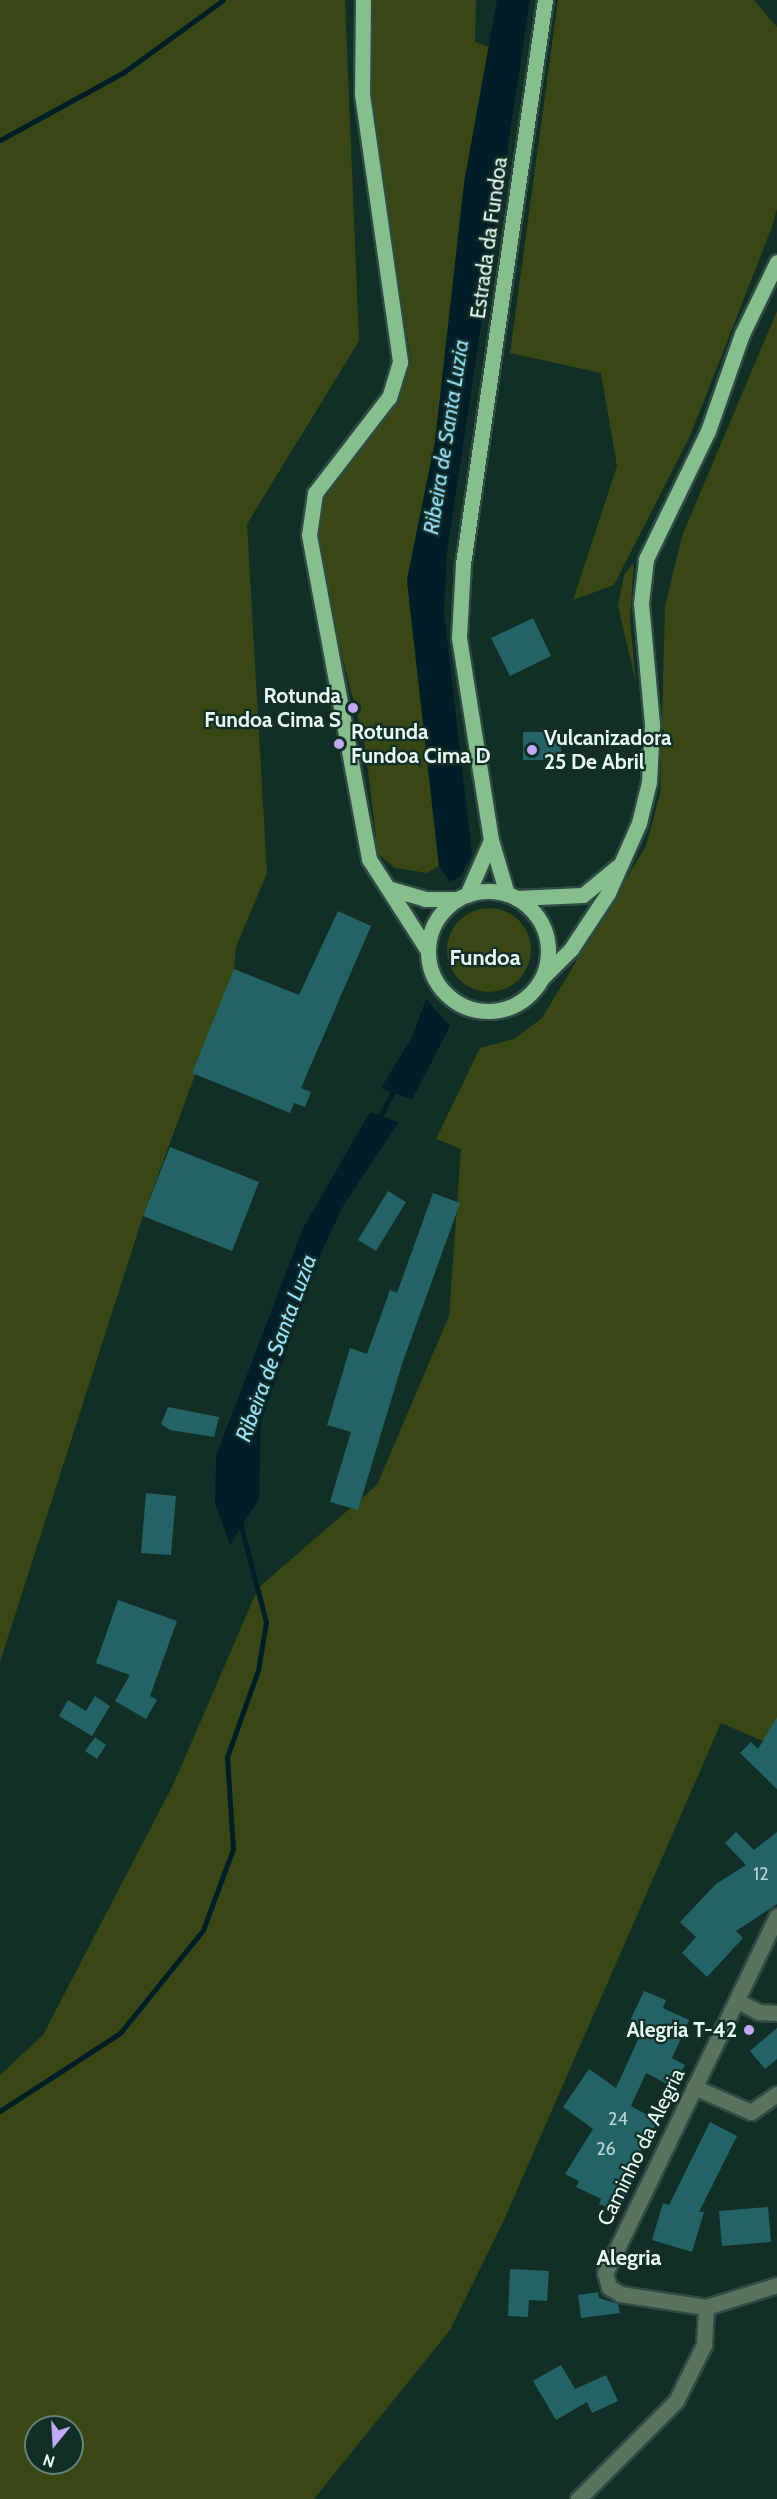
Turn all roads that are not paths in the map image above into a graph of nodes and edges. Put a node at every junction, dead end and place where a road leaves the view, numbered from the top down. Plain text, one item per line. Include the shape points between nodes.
1 (363, 0) edge
2 (545, 0) edge
3 (777, 262) edge
4 (490, 840) junction
5 (625, 860) junction
6 (388, 888) junction
7 (512, 896) junction
8 (459, 899) junction
9 (428, 951) junction
10 (543, 977) junction
11 (777, 1916) edge
12 (738, 2001) junction
13 (777, 2013) edge
14 (694, 2087) junction
15 (777, 2094) edge
16 (777, 2285) edge
17 (706, 2307) junction
18 (578, 2499) edge

1 - 6 main road via 362,94 400,362 389,397 315,493 308,517 315,588 367,848
2 - 4 main road, Estrada da Fundoa via 463,564 459,637
3 - 5 main road via 745,326 708,431 646,559 641,603 652,724 649,782
4 - 7 main road, Estrada da Fundoa
4 - 8 main road
5 - 7 main road via 583,895
5 - 10 main road via 571,949
6 - 8 main road
6 - 9 main road
7 - 8 main road
7 - 10 main road via 534,912 545,932 549,954
8 - 9 main road via 433,926
9 - 10 main road via 434,978 462,1006 485,1011 507,1009 525,1000
11 - 12 street, Caminho da Alegria
12 - 13 street via 759,2012
12 - 14 street, Caminho da Alegria
14 - 15 street via 751,2112
14 - 17 street, Caminho da Alegria via 605,2273 609,2287 620,2294
16 - 17 street, Caminho da Alegria
17 - 18 street via 704,2345 676,2401

